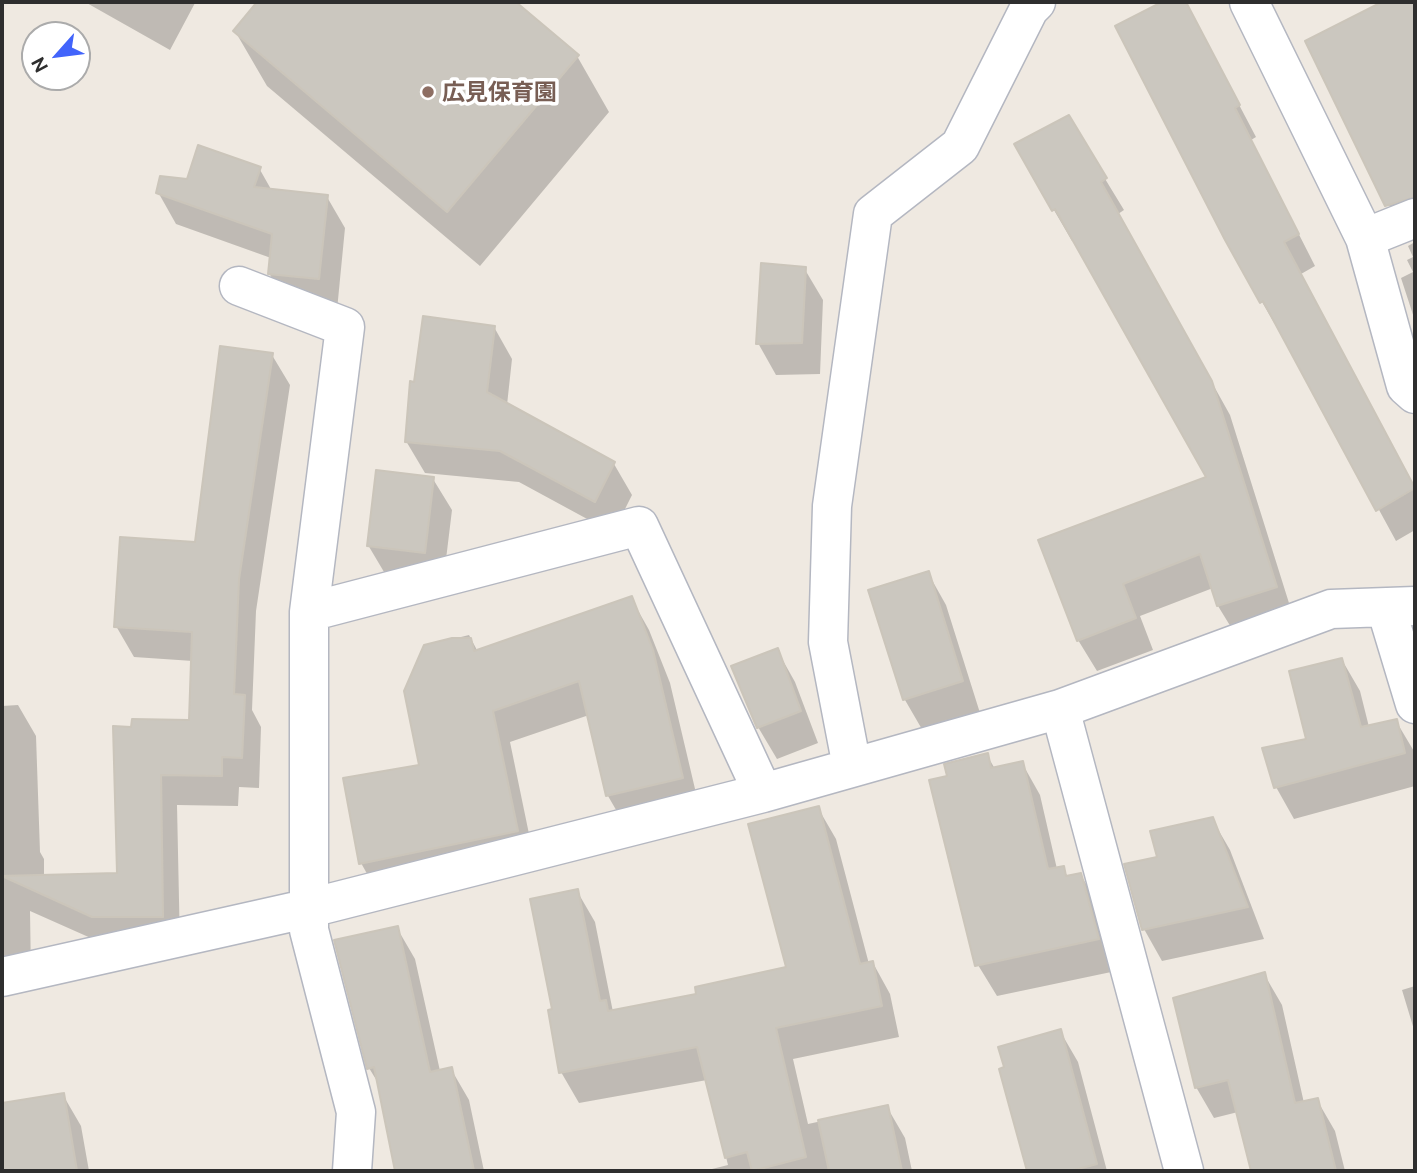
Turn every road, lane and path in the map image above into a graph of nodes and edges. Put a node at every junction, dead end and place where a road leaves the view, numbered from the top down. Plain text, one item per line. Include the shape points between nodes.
1 (1036, 2) edge
2 (1249, 2) edge
3 (1415, 218) edge
4 (1365, 238) junction
5 (239, 286) dead end
6 (1415, 394) edge
7 (1400, 607) edge
8 (309, 612) junction
9 (1415, 704) edge
10 (1060, 709) junction
11 (852, 767) junction
12 (763, 793) junction
13 (310, 908) junction
14 (2, 977) edge
15 (352, 1171) edge
16 (1184, 1171) edge

1 - 11 street via 960,146 873,214 832,506 828,642
2 - 4 street
3 - 4 street
4 - 6 street via 1406,386
5 - 8 street via 345,327
7 - 9 street
7 - 10 street via 1331,609
8 - 12 street via 639,526
8 - 13 street
10 - 11 street
10 - 16 street
11 - 12 street
12 - 13 street
13 - 14 street
13 - 15 street via 309,930 356,1112

